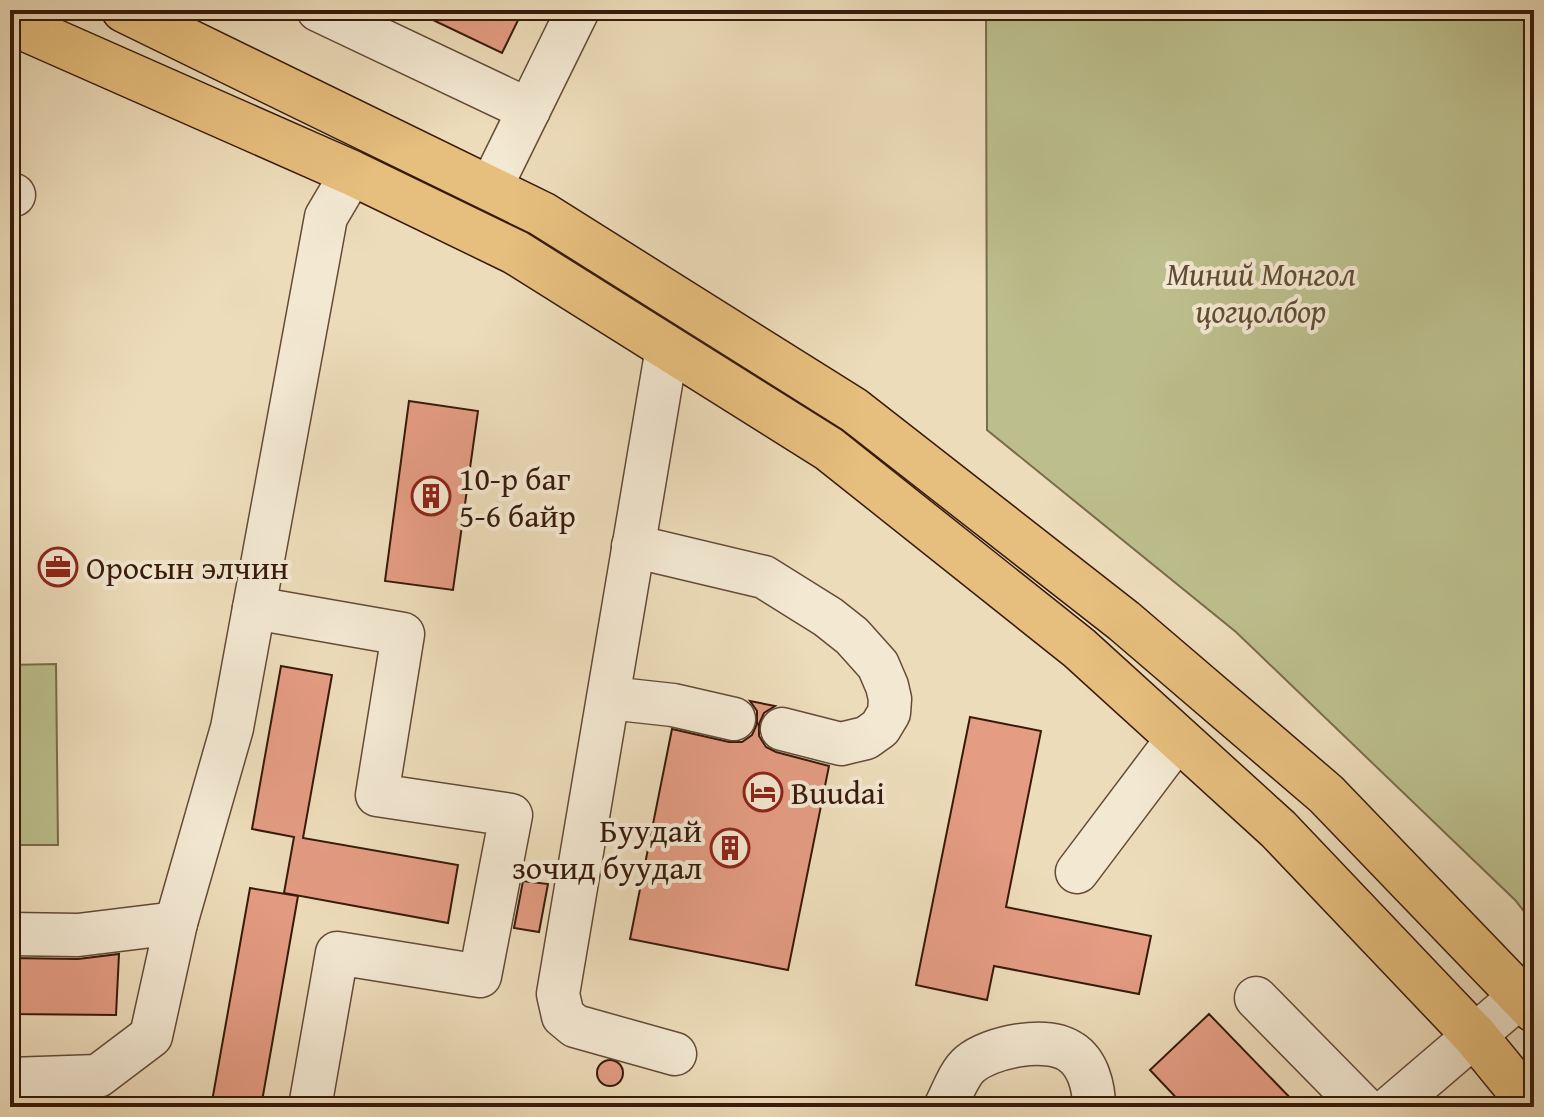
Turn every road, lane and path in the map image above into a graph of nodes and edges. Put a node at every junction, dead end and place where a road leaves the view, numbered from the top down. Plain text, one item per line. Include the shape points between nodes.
1 (124, 10) edge
2 (318, 10) edge
3 (578, 10) edge
4 (175, 21) edge
5 (10, 22) edge
6 (529, 110) junction
7 (352, 173) junction
8 (491, 187) junction
9 (667, 348) junction
10 (633, 546) junction
11 (254, 608) junction
12 (609, 698) junction
13 (734, 719) dead end
14 (782, 729) dead end
15 (1178, 738) junction
16 (1077, 872) dead end
17 (176, 923) junction
18 (10, 934) edge
19 (1256, 998) dead end
20 (1528, 1002) edge
21 (1475, 1036) junction
22 (675, 1054) dead end
23 (10, 1079) edge
24 (310, 1107) edge
25 (945, 1107) edge
26 (1094, 1107) edge
27 (1363, 1107) edge
28 (1391, 1107) edge
29 (1533, 1107) edge

1 - 4 main road
2 - 6 lane
3 - 6 lane
4 - 8 main road
5 - 7 main road
6 - 8 lane
7 - 9 main road via 515,252
7 - 11 lane via 326,217
8 - 20 main road via 854,410 1112,611 1326,794
9 - 10 lane
9 - 15 main road via 829,449 1079,648
10 - 12 lane
10 - 14 lane via 764,577 828,617 878,665 890,699 889,713 866,738 841,744
11 - 17 lane via 232,728
11 - 24 lane via 403,634 377,795 511,815 480,976 337,953
12 - 13 lane
12 - 22 lane via 558,1002 566,1021 575,1026
15 - 16 lane
15 - 21 main road via 1278,829
17 - 18 lane via 78,935
17 - 23 lane via 151,1036 98,1076
19 - 27 lane
20 - 21 lane
21 - 28 lane
21 - 29 main road
25 - 26 lane via 968,1065 993,1049 1049,1045 1070,1051 1087,1069

